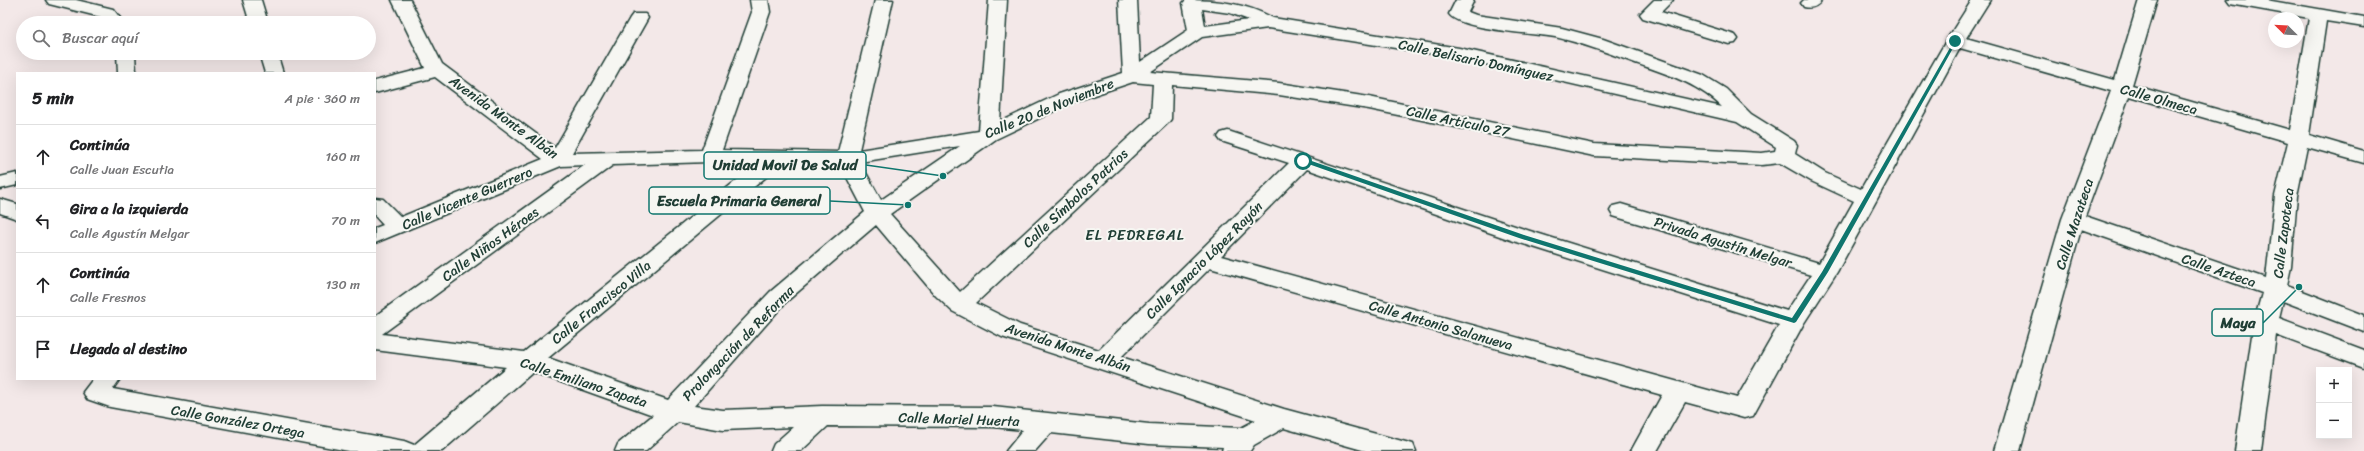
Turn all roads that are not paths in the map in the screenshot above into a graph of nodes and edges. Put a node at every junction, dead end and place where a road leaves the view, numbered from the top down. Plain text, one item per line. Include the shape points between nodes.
1 (55, 0) edge
2 (252, 0) edge
3 (401, 0) edge
4 (759, 0) edge
5 (884, 0) edge
6 (998, 0) edge
7 (1128, 0) edge
8 (1465, 0) edge
9 (1664, 0) edge
10 (1981, 0) edge
11 (2148, 0) edge
12 (2236, 0) edge
13 (109, 16) edge
14 (257, 16) edge
15 (2318, 16) junction
16 (639, 18) dead end
17 (2364, 22) edge
18 (1268, 23) junction
19 (1197, 32) junction
20 (1729, 39) dead end
21 (1955, 41) junction
22 (126, 60) edge
23 (270, 60) edge
24 (440, 70) junction
25 (127, 72) edge
26 (274, 72) edge
27 (1132, 76) junction
28 (1163, 79) junction
29 (376, 86) edge
30 (2122, 88) junction
31 (1744, 118) junction
32 (989, 134) junction
33 (1228, 137) dead end
34 (2299, 139) junction
35 (710, 156) junction
36 (779, 156) junction
37 (1784, 156) junction
38 (2364, 157) edge
39 (847, 158) junction
40 (558, 160) junction
41 (606, 160) junction
42 (1303, 161) junction
43 (16, 179) edge
44 (0, 183) edge
45 (1865, 198) junction
46 (0, 205) edge
47 (376, 205) edge
48 (1621, 211) dead end
49 (16, 212) edge
50 (877, 212) junction
51 (2073, 219) junction
52 (398, 227) junction
53 (376, 236) edge
54 (1205, 259) junction
55 (1825, 272) junction
56 (2275, 290) junction
57 (960, 305) junction
58 (1794, 321) junction
59 (2266, 322) junction
60 (2364, 324) edge
61 (376, 327) edge
62 (376, 342) edge
63 (2364, 359) edge
64 (1104, 360) junction
65 (529, 361) junction
66 (102, 386) edge
67 (1677, 392) junction
68 (673, 412) junction
69 (822, 416) junction
70 (1281, 418) junction
71 (1045, 423) junction
72 (1239, 444) edge
73 (404, 451) edge
74 (424, 451) edge
75 (628, 451) edge
76 (784, 451) edge
77 (1019, 451) edge
78 (1403, 451) edge
79 (1644, 451) edge
80 (2007, 451) edge
81 (2248, 451) edge

1 - 13 street via 107,13
2 - 14 street
3 - 24 street via 434,67
4 - 35 street via 761,12
5 - 39 street
6 - 32 street
7 - 27 street
8 - 31 street via 1458,14 1472,20 1579,37 1696,79 1719,93
9 - 20 street via 1649,14
10 - 21 street
11 - 30 street, Calle Mazateca
12 - 15 street
15 - 17 street
15 - 34 street, Calle Zapoteca
16 - 40 street
18 - 19 street, Calle Belisario Domínguez
18 - 19 street via 1251,12 1229,6 1192,3
18 - 31 street, Calle Belisario Domínguez via 1459,53
19 - 27 street, Calle Belisario Domínguez
21 - 30 street, Calle Olmeca
21 - 45 street
22 - 25 street
23 - 26 street
24 - 29 street, Avenida Monte Albán
24 - 40 street, Avenida Monte Albán
27 - 28 street, Calle Artículo 27
27 - 32 street, Calle 20 de Noviembre via 1066,98
28 - 37 street, Calle Artículo 27 via 1279,89 1369,102 1594,150 1762,159
28 - 57 street, Calle Símbolos Patrios via 1161,118
30 - 34 street, Calle Olmeca
30 - 51 street, Calle Mazateca
31 - 37 street, Calle Belisario Domínguez via 1787,145
32 - 39 street, Calle 20 de Noviembre
32 - 50 street, Prolongación de Reforma
33 - 42 street
34 - 38 street, Calle Olmeca
34 - 56 street, Calle Zapoteca via 2286,196 2280,267
35 - 36 street, Avenida Monte Albán
35 - 41 street, Avenida Monte Albán
36 - 39 street, Avenida Monte Albán
36 - 65 street, Calle Francisco Villa
37 - 45 street via 1818,177
39 - 50 street, Avenida Monte Albán
40 - 41 street, Avenida Monte Albán
40 - 52 street, Calle Vicente Guerrero
41 - 61 street, Calle Niños Héroes
42 - 54 street, Calle Ignacio López Rayón
42 - 58 street via 1522,236
43 - 44 street
45 - 55 street
46 - 49 street
47 - 52 street
48 - 55 street, Privada Agustín Melgar
50 - 57 street, Avenida Monte Albán via 944,291
50 - 68 street, Prolongación de Reforma via 778,297
51 - 56 street, Calle Azteca
51 - 80 street, Calle Mazateca
52 - 53 street, Calle Vicente Guerrero
54 - 64 street, Calle Ignacio López Rayón
54 - 67 street, Calle Antonio Salanueva
55 - 58 street
56 - 59 street, Calle Zapoteca
56 - 60 street, Calle Azteca
57 - 64 street, Avenida Monte Albán via 1011,331
58 - 67 street, Calle Antonio Salanueva via 1744,409
59 - 63 street
59 - 81 street, Calle Zapoteca
62 - 65 street, Calle Emiliano Zapata
64 - 70 street, Avenida Monte Albán
65 - 68 street, Calle Emiliano Zapata
65 - 74 street, Calle Francisco Villa
66 - 73 street, Calle González Ortega via 110,398
67 - 79 street
68 - 69 street, Calle Mariel Huerta via 723,420
68 - 75 street, Prolongación de Reforma
69 - 71 street, Calle Mariel Huerta via 993,417
69 - 76 street
70 - 72 street
70 - 78 street, Avenida Monte Albán
71 - 72 street, Calle Mariel Huerta
71 - 77 street

